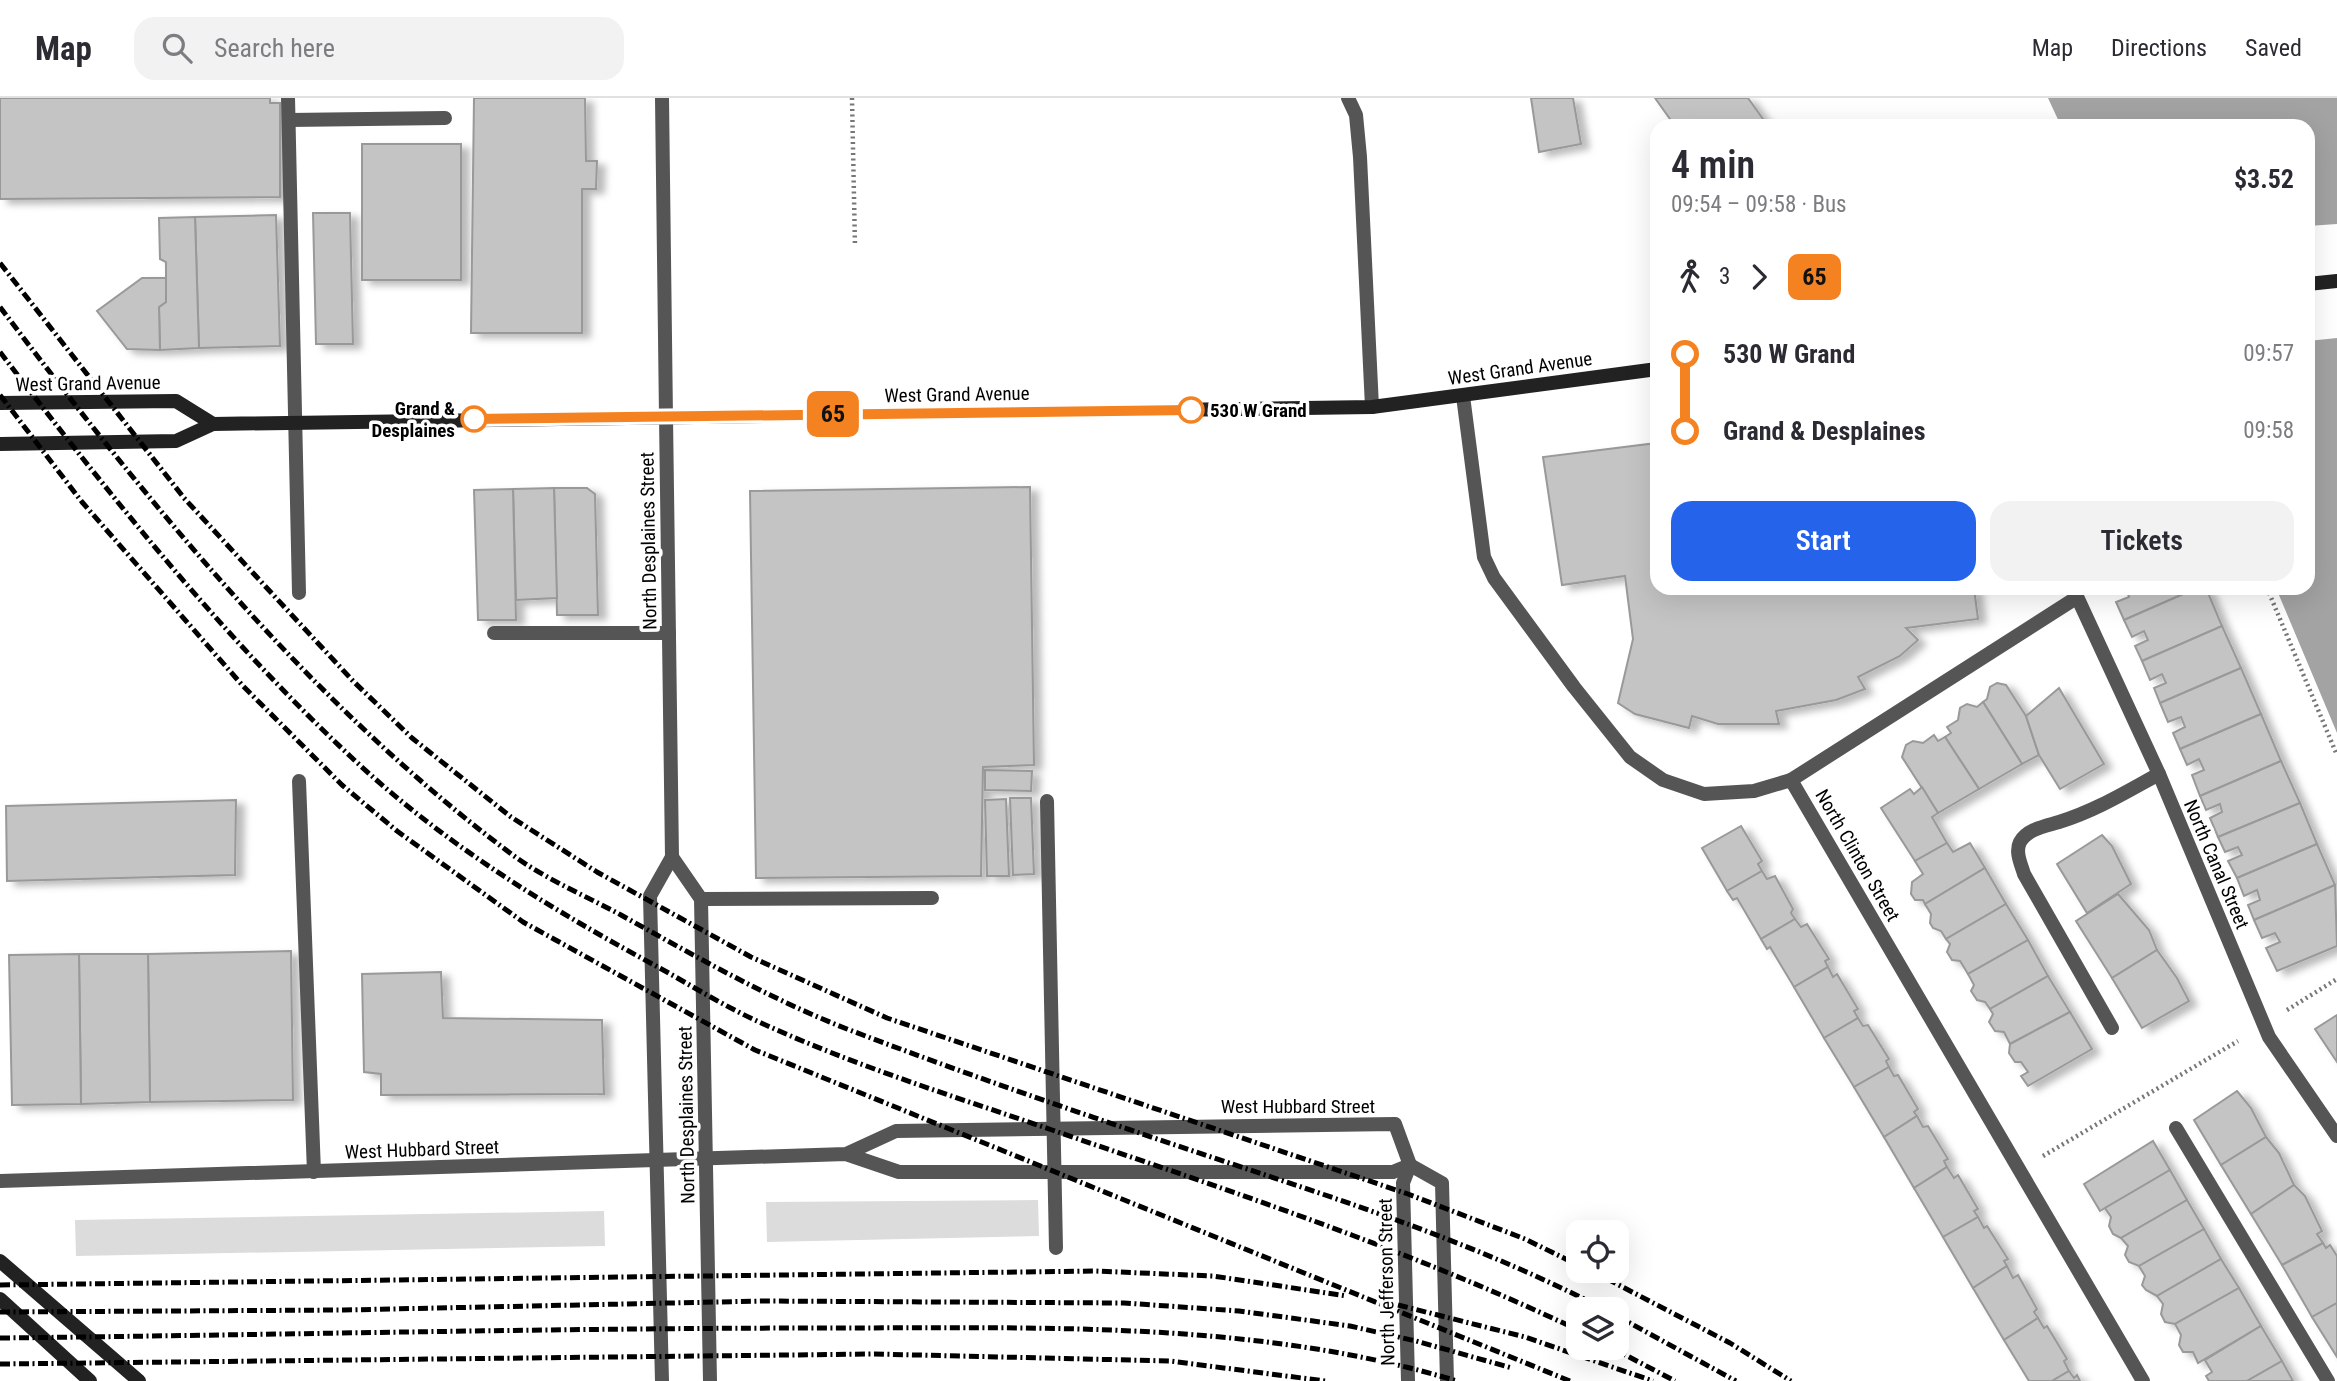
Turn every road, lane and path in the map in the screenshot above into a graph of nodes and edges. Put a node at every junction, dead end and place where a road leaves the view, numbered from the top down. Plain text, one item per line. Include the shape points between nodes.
1 (288, 98) edge
2 (662, 98) edge
3 (852, 98) edge
4 (1348, 98) edge
5 (445, 118) dead end
6 (289, 120) junction
7 (855, 246) dead end
8 (2337, 281) edge
9 (2315, 283) edge
10 (1650, 370) edge
11 (1463, 396) junction
12 (0, 403) edge
13 (1372, 407) junction
14 (666, 417) junction
15 (295, 422) junction
16 (213, 424) junction
17 (0, 444) edge
18 (299, 593) dead end
19 (2071, 595) edge
20 (2075, 595) edge
21 (2270, 595) edge
22 (494, 633) dead end
23 (668, 633) junction
24 (2337, 755) edge
25 (2159, 774) junction
26 (299, 780) dead end
27 (1791, 780) junction
28 (1047, 801) dead end
29 (672, 857) junction
30 (932, 898) dead end
31 (701, 899) junction
32 (2337, 979) edge
33 (2280, 1015) dead end
34 (2112, 1028) dead end
35 (2238, 1041) dead end
36 (1053, 1127) junction
37 (2176, 1128) dead end
38 (2337, 1136) edge
39 (846, 1154) junction
40 (705, 1159) junction
41 (657, 1161) junction
42 (1410, 1166) junction
43 (2020, 1170) junction
44 (314, 1172) junction
45 (1054, 1172) junction
46 (0, 1181) edge
47 (1056, 1248) dead end
48 (0, 1261) edge
49 (0, 1299) edge
50 (90, 1381) edge
51 (138, 1381) edge
52 (663, 1381) edge
53 (710, 1381) edge
54 (1408, 1381) edge
55 (1447, 1381) edge
56 (2143, 1381) edge
57 (2328, 1381) edge

1 - 6 street
2 - 14 street, North Desplaines Street
3 - 7 path
4 - 13 street via 1356,116 1360,157
5 - 6 street
6 - 15 street
8 - 9 main road
10 - 11 main road, West Grand Avenue
11 - 13 main road, West Grand Avenue
11 - 27 street, North Clinton Street via 1484,557 1518,611 1630,757 1663,780 1704,794 1754,791
12 - 16 main road, West Grand Avenue via 176,401
13 - 14 main road, West Grand Avenue
14 - 15 main road, West Grand Avenue
14 - 23 street, North Desplaines Street
15 - 16 main road, West Grand Avenue
15 - 18 street
16 - 17 main road, West Grand Avenue via 176,442
19 - 27 street, North Canal Street
20 - 25 street, North Canal Street
21 - 24 path
22 - 23 street
23 - 29 street, North Desplaines Street
25 - 34 street via 2102,806 2041,827 2019,844 2024,874
25 - 38 street, North Canal Street via 2269,1037
26 - 44 street
27 - 43 street, North Clinton Street
28 - 36 street
29 - 31 street
29 - 41 street, North Desplaines Street via 650,896
30 - 31 street
31 - 40 street, North Desplaines Street
32 - 33 path
35 - 43 path
36 - 39 street, West Hubbard Street via 896,1131
36 - 42 street, West Hubbard Street via 1395,1124
36 - 45 street
37 - 57 street
39 - 40 street, West Hubbard Street
39 - 45 street, West Hubbard Street via 899,1172
40 - 41 street, West Hubbard Street
40 - 53 street, North Desplaines Street
41 - 44 street, West Hubbard Street
41 - 52 street, North Desplaines Street
42 - 45 street, West Hubbard Street via 1393,1172
42 - 54 street, North Jefferson Street via 1404,1183
42 - 55 street via 1442,1183
43 - 56 street, North Clinton Street
44 - 46 street, West Hubbard Street
45 - 47 street
48 - 51 main road
49 - 50 main road

